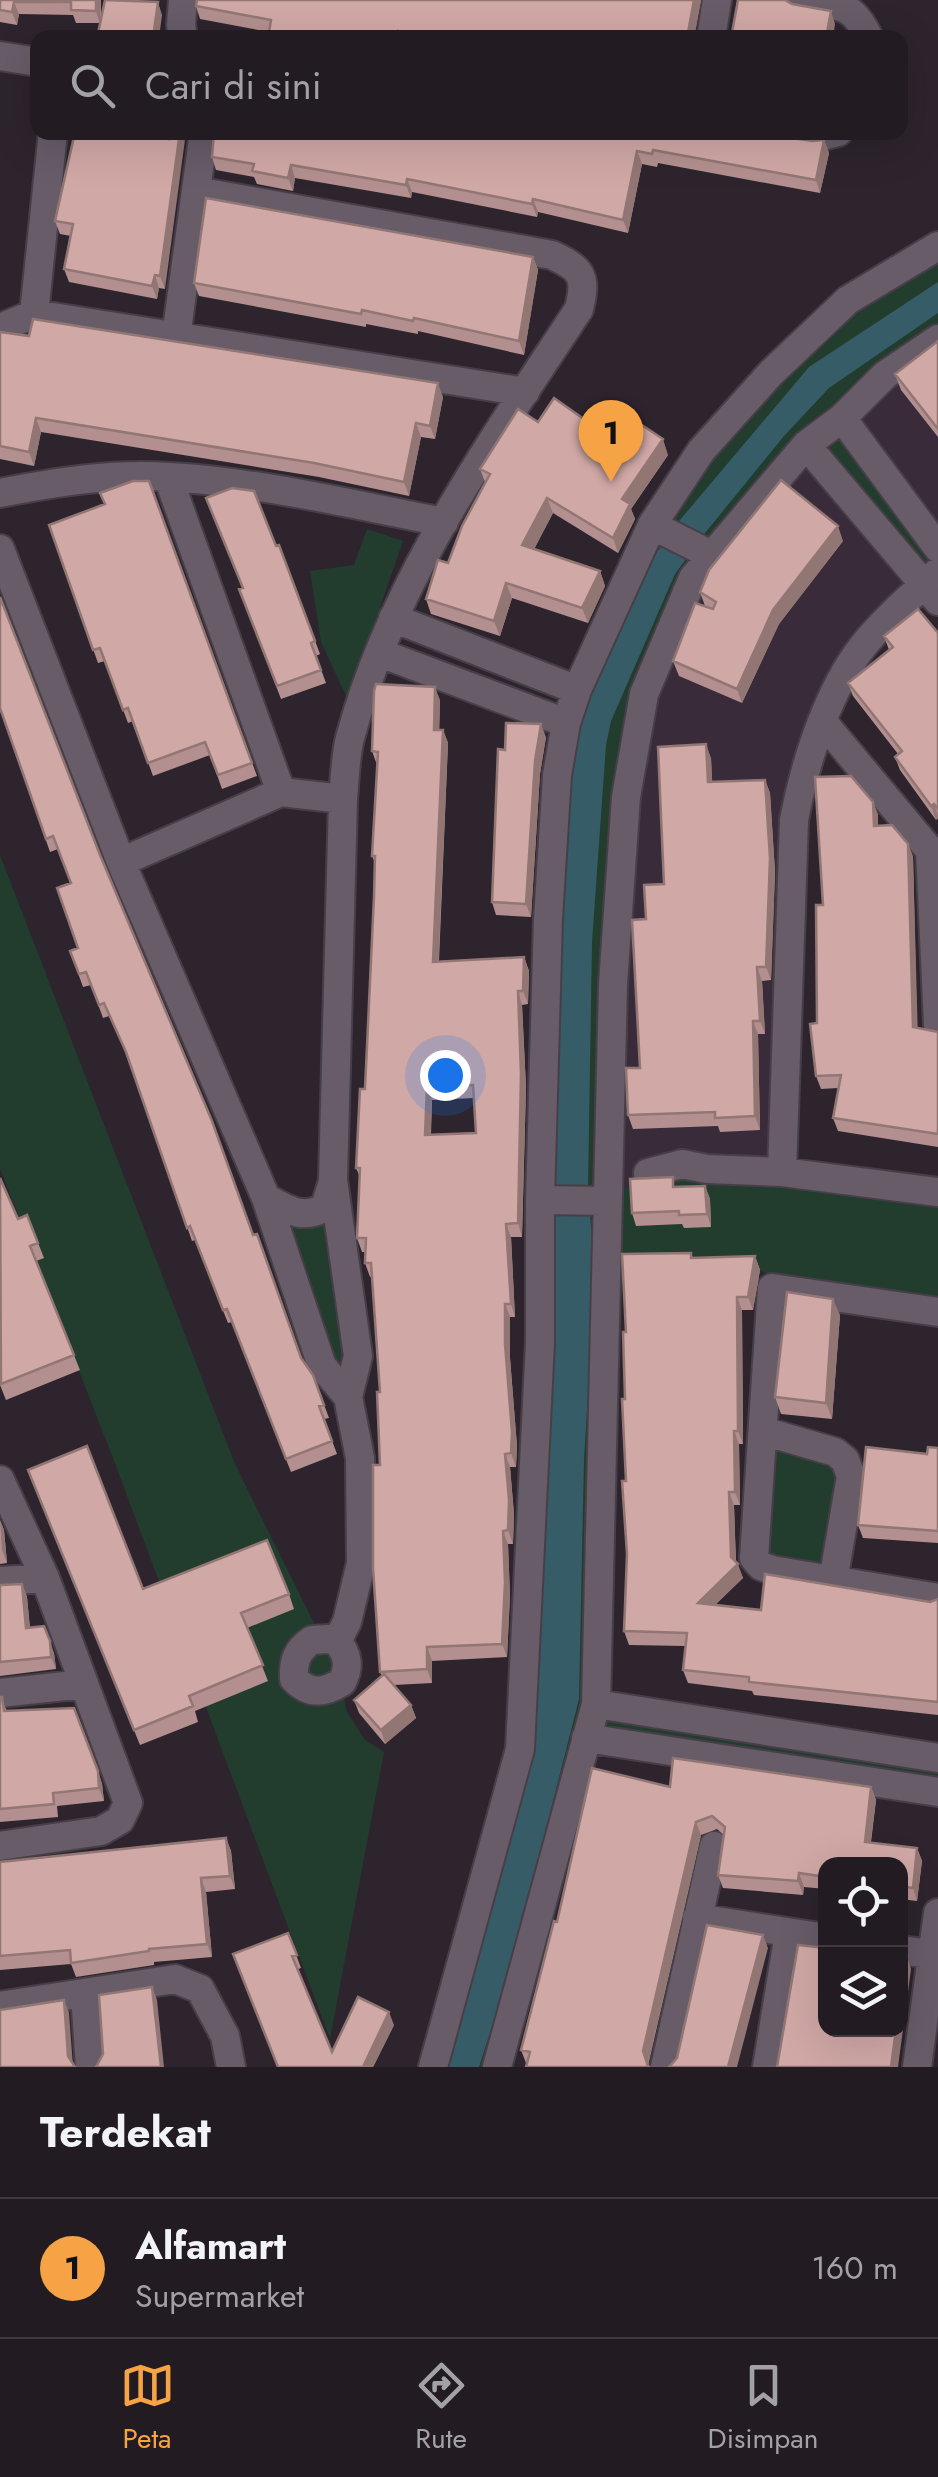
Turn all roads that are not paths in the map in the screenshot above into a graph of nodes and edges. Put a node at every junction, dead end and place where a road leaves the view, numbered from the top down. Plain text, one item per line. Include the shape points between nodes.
1 (183, 0) edge
2 (717, 0) edge
3 (801, 0) edge
4 (182, 30) edge
5 (711, 30) edge
6 (865, 30) edge
7 (0, 56) edge
8 (30, 61) edge
9 (52, 140) edge
10 (203, 140) edge
11 (196, 191) junction
12 (938, 246) edge
13 (34, 314) junction
14 (0, 328) edge
15 (176, 336) junction
16 (938, 339) edge
17 (524, 392) junction
18 (842, 418) junction
19 (806, 445) junction
20 (168, 476) junction
21 (0, 493) edge
22 (444, 522) junction
23 (652, 524) junction
24 (938, 548) edge
25 (0, 549) edge
26 (713, 556) junction
27 (933, 586) edge
28 (392, 618) junction
29 (380, 653) junction
30 (577, 690) junction
31 (822, 721) junction
32 (566, 723) junction
33 (281, 792) junction
34 (343, 799) junction
35 (934, 855) edge
36 (122, 862) junction
37 (938, 1024) edge
38 (782, 1172) junction
39 (648, 1173) dead end
40 (333, 1180) junction
41 (938, 1192) edge
42 (266, 1198) junction
43 (598, 1200) junction
44 (548, 1201) junction
45 (938, 1312) edge
46 (348, 1397) junction
47 (762, 1432) junction
48 (0, 1480) edge
49 (45, 1578) junction
50 (833, 1581) junction
51 (0, 1582) edge
52 (938, 1598) edge
53 (337, 1642) dead end
54 (83, 1684) junction
55 (0, 1694) edge
56 (596, 1704) junction
57 (722, 1724) junction
58 (586, 1738) junction
59 (716, 1758) junction
60 (938, 1758) edge
61 (938, 1792) edge
62 (0, 1846) edge
63 (714, 1846) dead end
64 (938, 1913) edge
65 (697, 1918) junction
66 (789, 1932) junction
67 (818, 1937) edge
68 (908, 1951) edge
69 (935, 1955) edge
70 (85, 1994) junction
71 (0, 2006) edge
72 (90, 2067) edge
73 (231, 2067) edge
74 (434, 2067) edge
75 (497, 2067) edge
76 (665, 2067) edge
77 (766, 2067) edge
78 (917, 2067) edge

1 - 4 street
2 - 5 street
3 - 6 street via 848,8
7 - 8 street
9 - 13 street
10 - 11 street
11 - 15 street
11 - 17 street via 574,265 583,282 579,309
12 - 23 street via 848,300 772,373 701,451
13 - 14 street
13 - 15 street
15 - 17 street
16 - 18 street via 885,374
17 - 22 street
18 - 19 street
18 - 24 street
19 - 26 street
19 - 27 street
20 - 21 street via 81,478
20 - 22 street
20 - 33 street
22 - 28 street
23 - 26 street
23 - 30 street
25 - 36 street
26 - 43 street via 694,578 644,694 626,797
27 - 31 street via 857,654
28 - 29 street
28 - 30 street
29 - 32 street
29 - 34 street via 348,742
30 - 32 street
31 - 35 street
31 - 38 street via 794,820
32 - 44 street via 548,919
33 - 34 street
33 - 36 street
34 - 40 street
35 - 37 street
36 - 42 street
38 - 39 street via 682,1164
38 - 41 street
40 - 42 street via 324,1207 314,1214 290,1212
40 - 46 street via 358,1356
42 - 46 street via 322,1366
43 - 44 street
43 - 56 street via 605,1395
44 - 74 street via 520,1749
45 - 47 street via 772,1288
46 - 53 street via 360,1458 361,1563
47 - 50 street via 754,1558 772,1570
47 - 50 street via 845,1460 851,1476
48 - 49 street
49 - 51 street
49 - 54 street
50 - 52 street
54 - 55 street
54 - 62 street via 128,1803 120,1820 102,1831
56 - 57 street
56 - 58 street
57 - 59 street
57 - 60 street
58 - 59 street
58 - 75 street
59 - 61 street
63 - 65 street
64 - 69 street
65 - 66 street
65 - 76 street
66 - 67 street
66 - 77 street
68 - 69 street
69 - 78 street
70 - 71 street
70 - 72 street
70 - 73 street via 175,1980 200,1989

